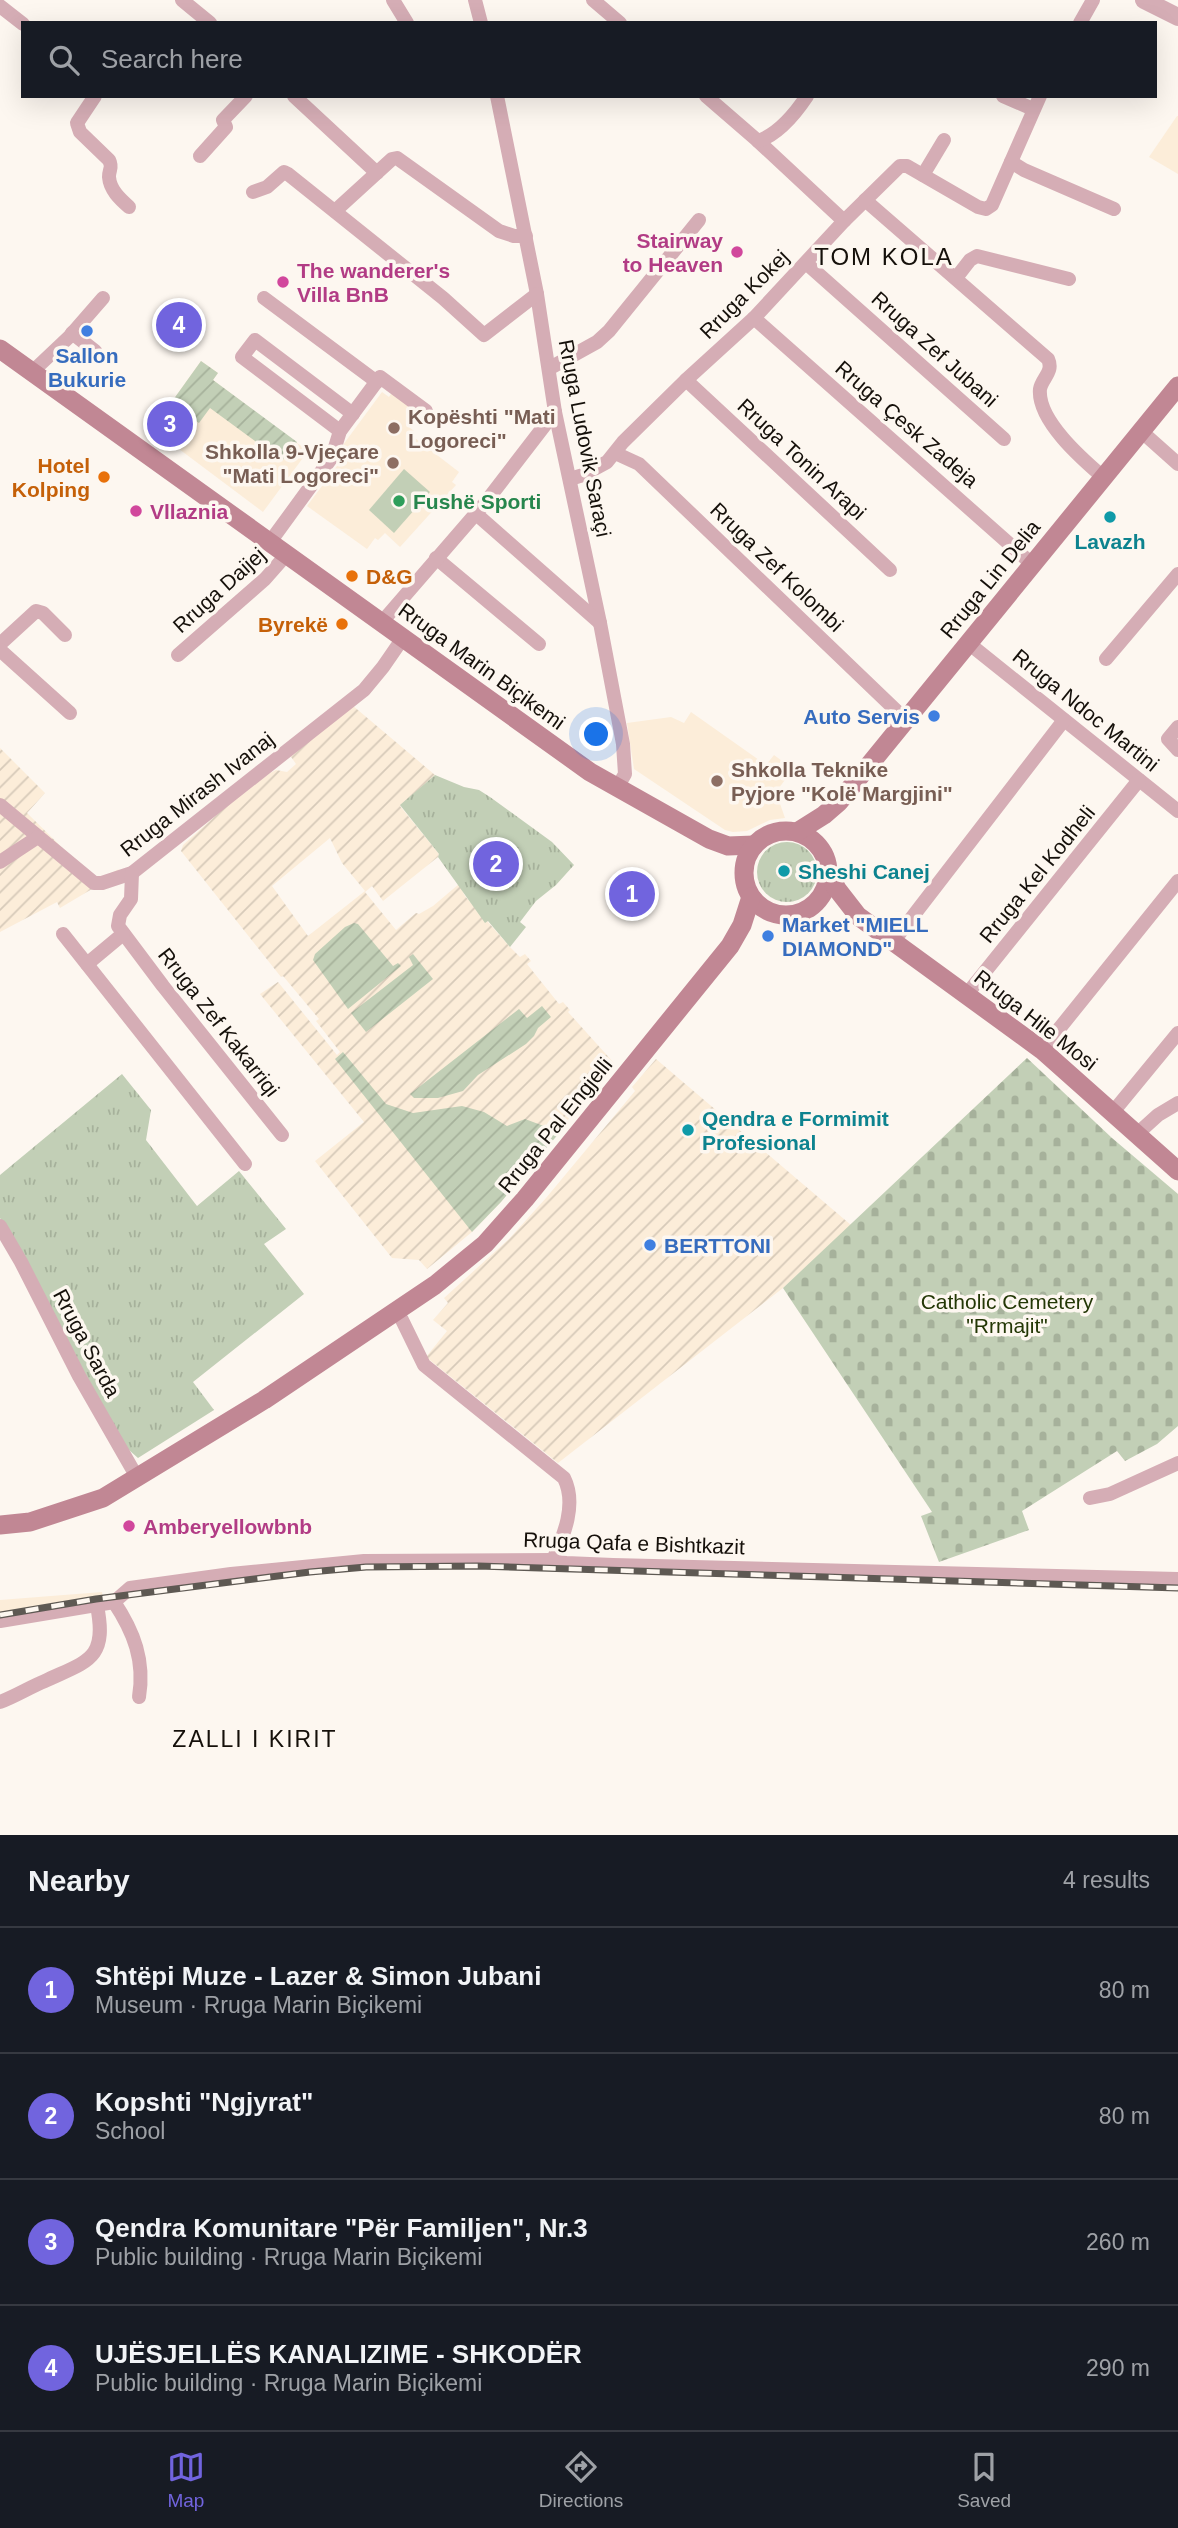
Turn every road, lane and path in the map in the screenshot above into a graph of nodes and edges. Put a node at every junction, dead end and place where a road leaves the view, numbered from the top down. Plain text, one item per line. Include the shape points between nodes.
1 (182, 0) edge
2 (393, 0) edge
3 (475, 0) edge
4 (593, 0) edge
5 (1093, 0) edge
6 (1156, 3) edge
7 (0, 6) edge
8 (1178, 17) edge
9 (208, 21) edge
10 (406, 21) edge
11 (480, 21) edge
12 (618, 21) edge
13 (1081, 21) edge
14 (21, 22) edge
15 (94, 98) edge
16 (244, 98) edge
17 (296, 98) edge
18 (497, 98) edge
19 (708, 98) edge
20 (805, 98) edge
21 (1012, 98) edge
22 (1036, 103) edge
23 (944, 139) dead end
24 (758, 141) junction
25 (200, 156) dead end
26 (1010, 162) junction
27 (377, 173) junction
28 (923, 175) junction
29 (253, 192) dead end
30 (865, 200) junction
31 (129, 207) dead end
32 (1114, 209) dead end
33 (335, 211) junction
34 (699, 220) dead end
35 (844, 222) junction
36 (526, 236) junction
37 (806, 263) junction
38 (956, 278) junction
39 (1069, 279) dead end
40 (537, 294) junction
41 (103, 298) dead end
42 (264, 298) dead end
43 (754, 318) junction
44 (72, 334) junction
45 (0, 350) edge
46 (95, 351) dead end
47 (550, 368) junction
48 (32, 372) junction
49 (686, 380) junction
50 (377, 382) junction
51 (1178, 386) edge
52 (426, 411) dead end
53 (555, 412) junction
54 (353, 414) junction
55 (340, 431) junction
56 (1141, 431) junction
57 (1004, 439) dead end
58 (615, 453) junction
59 (1178, 464) edge
60 (1103, 477) junction
61 (570, 479) junction
62 (475, 513) junction
63 (270, 542) junction
64 (287, 554) junction
65 (436, 558) junction
66 (1031, 564) junction
67 (890, 570) dead end
68 (1178, 574) edge
69 (382, 622) junction
70 (600, 623) junction
71 (65, 635) dead end
72 (403, 638) junction
73 (967, 642) junction
74 (0, 644) edge
75 (539, 644) dead end
76 (0, 650) edge
77 (178, 655) dead end
78 (1107, 659) dead end
79 (70, 713) dead end
80 (905, 719) junction
81 (1065, 720) junction
82 (1178, 727) edge
83 (1178, 750) edge
84 (1139, 780) junction
85 (618, 786) junction
86 (839, 802) junction
87 (0, 805) edge
88 (1178, 811) edge
89 (797, 832) junction
90 (38, 836) junction
91 (709, 839) junction
92 (754, 845) junction
93 (820, 848) junction
94 (0, 862) edge
95 (132, 873) junction
96 (829, 873) junction
97 (744, 878) junction
98 (1178, 881) edge
99 (751, 897) junction
100 (811, 908) junction
101 (775, 915) junction
102 (858, 916) junction
103 (63, 934) dead end
104 (123, 934) junction
105 (893, 942) junction
106 (730, 946) junction
107 (87, 964) junction
108 (967, 994) junction
109 (1178, 1033) edge
110 (1042, 1050) junction
111 (1178, 1103) edge
112 (1113, 1112) junction
113 (1137, 1134) junction
114 (282, 1135) dead end
115 (245, 1164) dead end
116 (1178, 1171) edge
117 (0, 1226) edge
118 (395, 1311) junction
119 (1178, 1463) edge
120 (138, 1479) junction
121 (1090, 1498) dead end
122 (0, 1525) edge
123 (553, 1559) junction
124 (1178, 1579) edge
125 (114, 1602) junction
126 (97, 1606) junction
127 (0, 1621) edge
128 (139, 1697) dead end
129 (0, 1702) edge

1 - 9 street
2 - 10 street
3 - 11 street
4 - 12 street
5 - 13 street
6 - 8 street
7 - 14 street
15 - 31 street via 77,123 80,132 109,160 110,184
16 - 25 street
17 - 27 street
18 - 36 street, Rruga Ludovik Saraçi
19 - 24 street
20 - 24 street via 788,121
21 - 22 street
22 - 26 street, Rruga Kokej
23 - 28 street
24 - 35 street
26 - 28 street, Rruga Kokej via 992,205 986,209
26 - 32 street
27 - 33 street
27 - 36 street via 392,159 401,160 499,231
28 - 30 street, Rruga Kokej via 900,166
29 - 33 street via 284,172
30 - 35 street, Rruga Kokej
30 - 38 street
33 - 40 street via 484,335
34 - 47 street via 603,336
35 - 37 street, Rruga Kokej
36 - 40 street, Rruga Ludovik Saraçi
37 - 43 street, Rruga Kokej
37 - 57 street, Rruga Zef Jubani
38 - 39 street via 977,256
38 - 60 street via 1048,359 1050,370 1040,387 1042,404 1056,430
40 - 47 street, Rruga Ludovik Saraçi
41 - 44 street
42 - 50 street
43 - 49 street, Rruga Kokej
43 - 66 street, Rruga Çesk Zadeja
44 - 46 street
44 - 48 street
45 - 48 main road, Rruga Marin Biçikemi
47 - 53 street, Rruga Ludovik Saraçi
48 - 63 main road, Rruga Marin Biçikemi
49 - 58 street, Rruga Kokej
49 - 67 street, Rruga Tonin Arapi
50 - 52 street via 380,377
50 - 54 street
51 - 56 main road, Rruga Lin Delia
53 - 61 street, Rruga Ludovik Saraçi
53 - 62 street
54 - 55 street
54 - 55 street via 255,340 242,357
55 - 63 street via 332,457
56 - 59 street
56 - 60 main road, Rruga Lin Delia
58 - 61 street, Rruga Kokej via 592,471
58 - 80 street, Rruga Zef Kolombi via 639,464
60 - 66 main road, Rruga Lin Delia
61 - 70 street, Rruga Ludovik Saraçi
62 - 65 street
62 - 70 street
63 - 64 main road, Rruga Marin Biçikemi
64 - 69 main road, Rruga Marin Biçikemi
64 - 77 street, Rruga Daijej
65 - 69 street
65 - 75 street
66 - 73 main road, Rruga Lin Delia
68 - 78 street
69 - 72 main road, Rruga Marin Biçikemi
70 - 85 street, Rruga Ludovik Saraçi via 622,744 625,774
71 - 74 street via 36,611
72 - 85 main road, Rruga Marin Biçikemi via 590,772
72 - 95 street, Rruga Mirash Ivanaj via 364,690
73 - 80 main road, Rruga Lin Delia
73 - 81 street, Rruga Ndoc Martini
76 - 79 street
80 - 86 main road, Rruga Lin Delia
81 - 84 street, Rruga Ndoc Martini
81 - 105 street
82 - 83 street via 1168,739
84 - 88 street, Rruga Ndoc Martini
84 - 108 street, Rruga Kel Kodheli
85 - 91 main road, Rruga Marin Biçikemi
86 - 89 main road, Rruga Lin Delia
86 - 93 main road, Rruga Lin Delia
87 - 90 street, Rruga Mirash Ivanaj
89 - 92 main road via 781,831
89 - 93 main road
90 - 94 street
90 - 95 street, Rruga Mirash Ivanaj via 94,883
91 - 92 main road, Rruga Marin Biçikemi via 728,846
91 - 97 main road, Rruga Marin Biçikemi
92 - 97 main road via 746,859
93 - 96 main road
95 - 104 street via 131,898 118,926
96 - 100 main road via 821,898
96 - 102 main road, Rruga Hile Mosi
97 - 99 main road
98 - 110 street
99 - 101 main road
99 - 106 main road, Rruga Pal Engjelli
100 - 101 main road via 800,914
100 - 102 main road, Rruga Hile Mosi
101 - 106 main road, Rruga Pal Engjelli
102 - 105 main road, Rruga Hile Mosi
103 - 107 street
104 - 107 street
104 - 114 street, Rruga Zef Kakarriqi
105 - 108 main road, Rruga Hile Mosi
106 - 118 main road, Rruga Pal Engjelli via 485,1244
107 - 115 street
108 - 110 main road, Rruga Hile Mosi
109 - 112 street
110 - 112 main road, Rruga Hile Mosi
111 - 113 street
112 - 113 main road, Rruga Hile Mosi
113 - 116 main road, Rruga Hile Mosi
117 - 120 street, Rruga Sarda
118 - 120 main road, Rruga Pal Engjelli
118 - 123 street via 424,1365 564,1478 570,1490 569,1506
119 - 121 street via 1110,1494
120 - 122 main road, Rruga Pal Engjelli via 69,1511
123 - 124 street, Rruga Qafa e Bishtkazit via 612,1566
123 - 125 street, Rruga Qafa e Bishtkazit via 364,1561 130,1588
125 - 126 street, Rruga Qafa e Bishtkazit
125 - 128 street via 140,1658
126 - 127 street, Rruga Qafa e Bishtkazit
126 - 129 street via 100,1631 94,1654 81,1665

